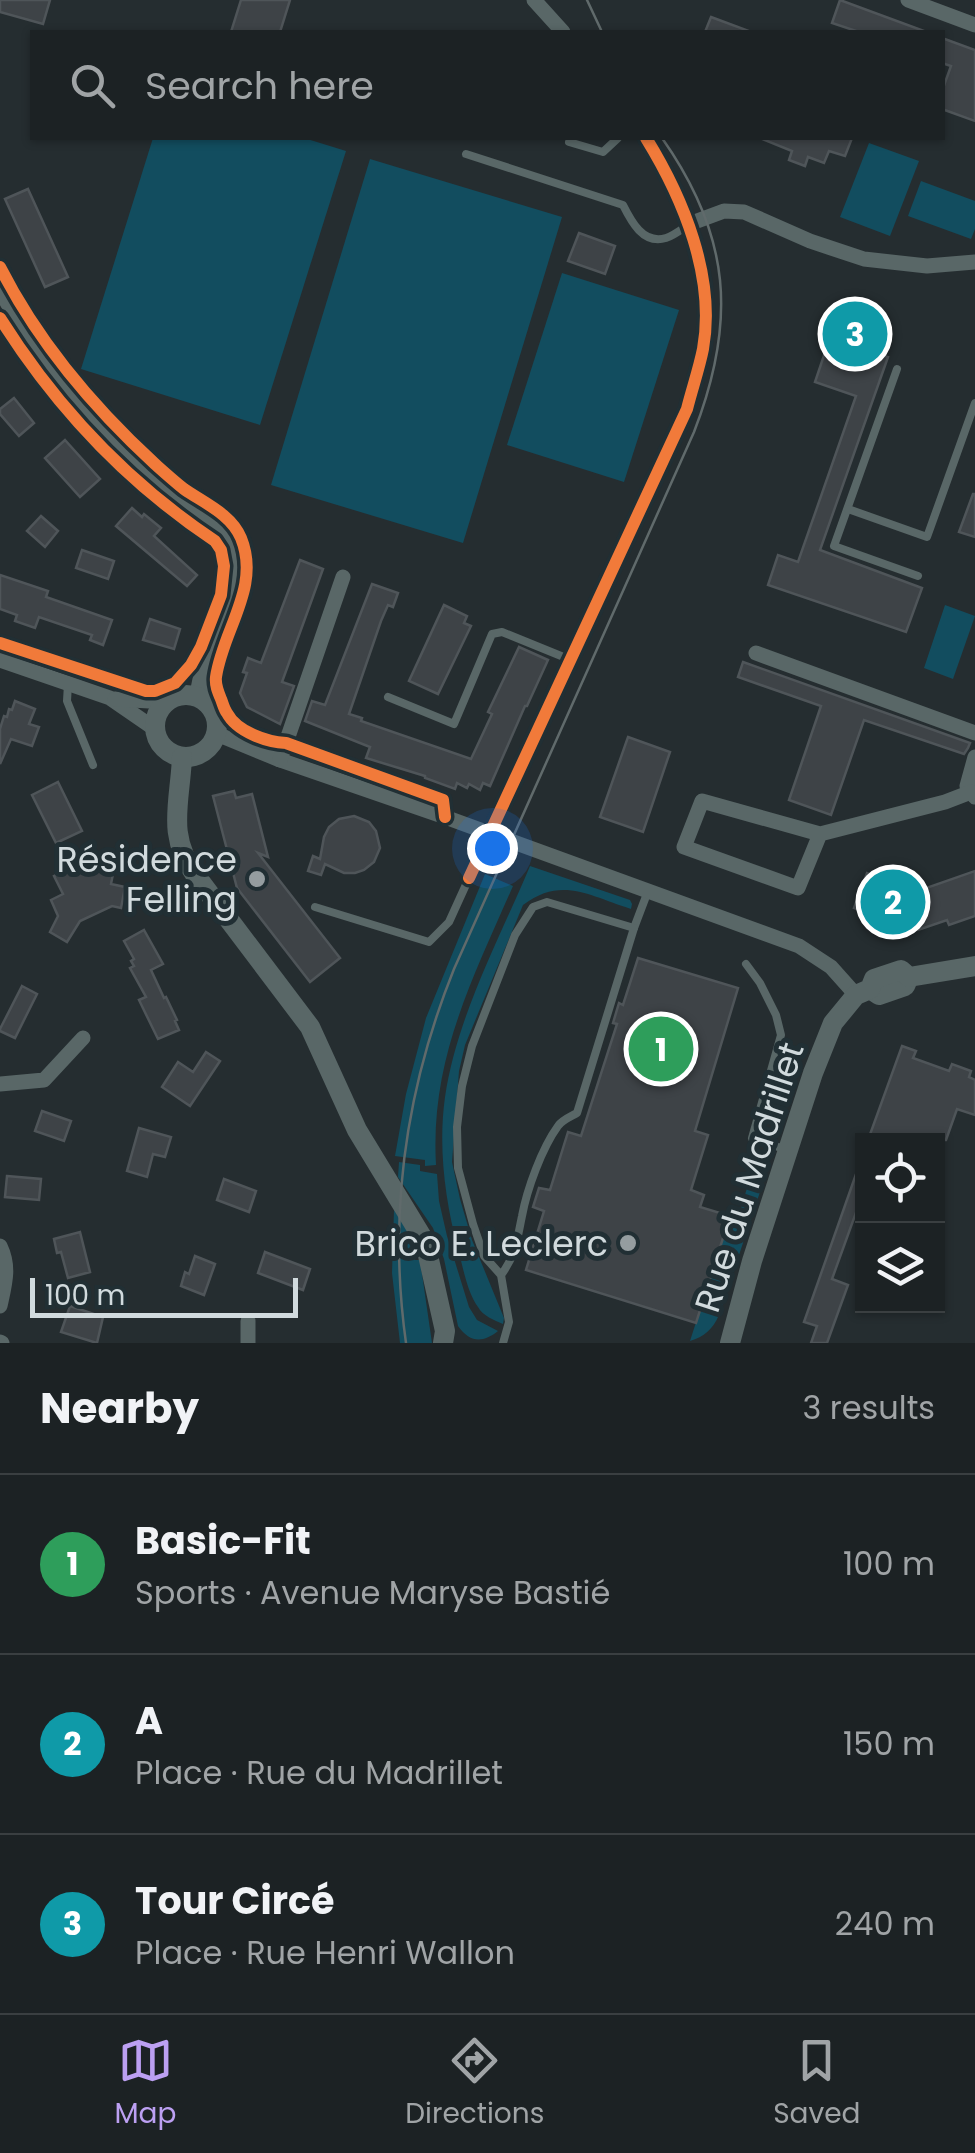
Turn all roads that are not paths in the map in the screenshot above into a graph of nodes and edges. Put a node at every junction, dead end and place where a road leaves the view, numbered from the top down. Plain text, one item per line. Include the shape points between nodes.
1 (534, 0) edge
2 (908, 0) edge
3 (975, 25) edge
4 (561, 30) edge
5 (616, 140) edge
6 (647, 140) edge
7 (568, 142) dead end
8 (466, 154) dead end
9 (689, 224) junction
10 (975, 262) edge
11 (0, 285) edge
12 (898, 369) dead end
13 (975, 403) edge
14 (848, 508) junction
15 (918, 576) dead end
16 (343, 577) dead end
17 (756, 653) dead end
18 (0, 660) edge
19 (570, 660) junction
20 (68, 684) junction
21 (199, 697) junction
22 (388, 697) dead end
23 (110, 698) junction
24 (166, 702) junction
25 (154, 728) junction
26 (975, 733) edge
27 (216, 734) junction
28 (182, 757) junction
29 (975, 757) edge
30 (280, 760) junction
31 (93, 764) dead end
32 (973, 795) edge
33 (490, 834) junction
34 (820, 834) junction
35 (469, 878) joint
36 (648, 891) junction
37 (315, 907) dead end
38 (634, 928) junction
39 (746, 964) dead end
40 (975, 966) edge
41 (863, 992) junction
42 (83, 1038) dead end
43 (0, 1084) edge
44 (787, 1150) junction
45 (0, 1246) edge
46 (501, 1275) junction
47 (0, 1306) edge
48 (248, 1321) dead end
49 (444, 1337) edge
50 (248, 1343) edge
51 (464, 1343) edge
52 (503, 1343) edge
53 (730, 1343) edge

1 - 4 street
2 - 3 street
5 - 7 lane via 602,152
6 - 9 street
8 - 9 lane via 623,205 634,228 652,238
9 - 10 street via 724,211 744,212 864,259 927,266
9 - 19 street via 705,300 704,346 692,394
11 - 21 street via 26,330 96,419 233,544 234,588
12 - 14 lane
13 - 14 lane via 927,537
14 - 15 lane via 834,546
16 - 30 street
17 - 26 street
18 - 20 street
19 - 22 lane via 502,632 492,634 454,724
19 - 33 street
20 - 23 street
20 - 31 lane via 67,702
21 - 24 street via 178,695
21 - 27 street via 212,708
23 - 24 street
23 - 25 street
24 - 25 street
25 - 28 street via 164,749
27 - 28 street via 207,749
27 - 30 street
28 - 49 street via 176,834 186,862 310,1027 356,1130 425,1242
29 - 32 street via 967,786
30 - 33 street
32 - 34 street
33 - 35 street
33 - 36 street
34 - 34 street via 702,801 684,847 798,888
35 - 37 lane via 449,922 429,942
36 - 38 lane
36 - 41 street via 799,946
38 - 46 lane via 577,1113 560,1123 540,1162 511,1262
38 - 46 lane via 546,902 533,906 472,1046 457,1127 458,1168 484,1256
39 - 44 lane via 781,1035 752,1138
40 - 41 street via 910,976 901,970 874,979
41 - 44 street, Rue du Madrillet via 833,1023
42 - 43 street via 44,1080
44 - 53 street, Rue du Madrillet
45 - 47 street via 8,1273
46 - 52 lane via 509,1322
48 - 50 street
49 - 51 street via 455,1334

